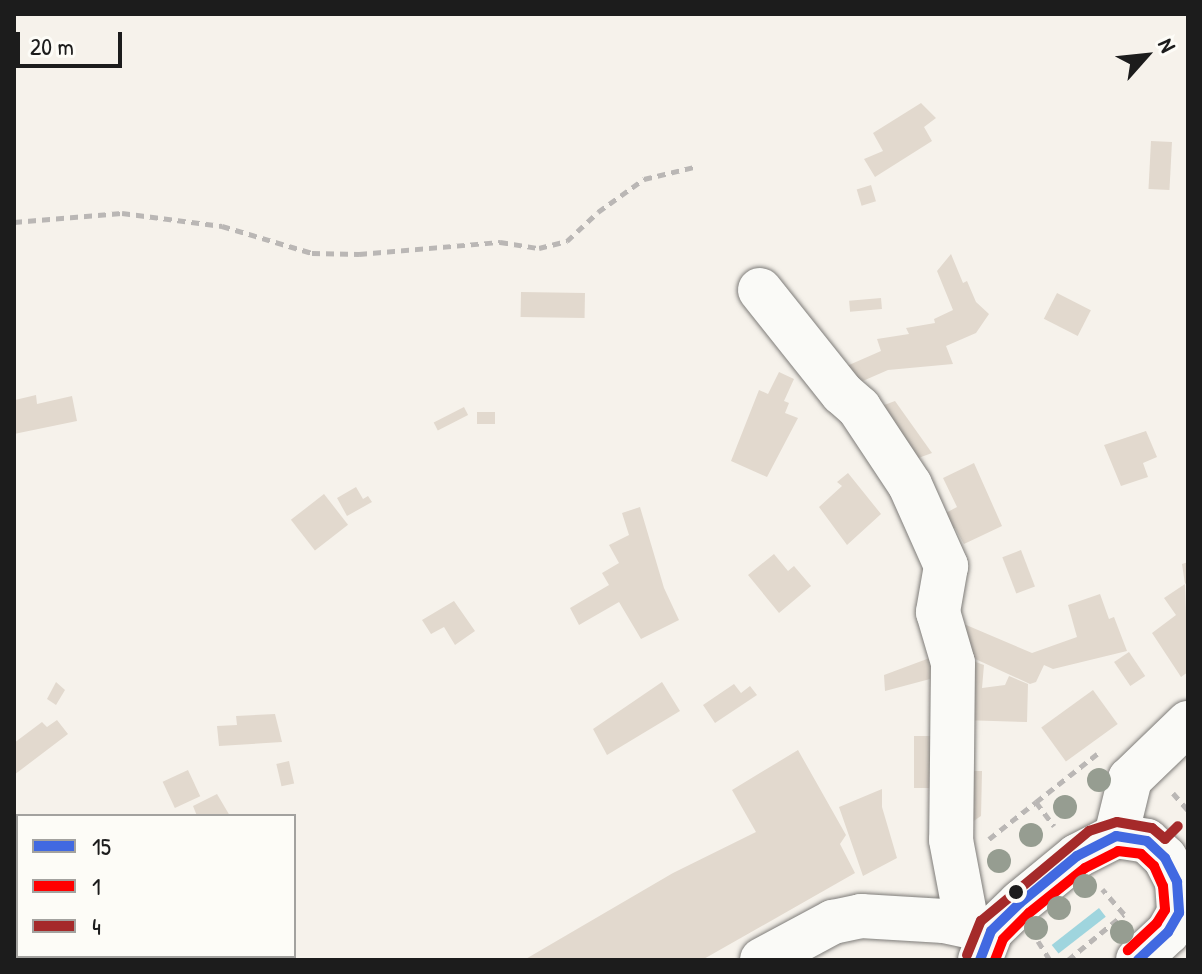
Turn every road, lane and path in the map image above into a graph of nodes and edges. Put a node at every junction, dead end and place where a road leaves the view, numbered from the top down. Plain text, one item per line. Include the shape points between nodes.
1 (694, 167) dead end
2 (14, 222) edge
3 (760, 290) dead end
4 (1188, 723) edge
5 (1116, 836) junction
6 (1177, 847) edge
7 (1092, 897) dead end
8 (1183, 913) edge
9 (1047, 934) dead end
10 (979, 939) edge
11 (762, 960) edge
12 (1050, 960) edge
13 (1068, 960) edge
14 (1138, 960) edge

1 - 2 path via 644,179 567,241 539,248 500,242 312,253 222,226 122,213
3 - 10 street via 859,408 910,485 946,566 938,612 953,663 951,840
4 - 5 street via 1130,779
5 - 6 street
5 - 10 street via 1077,856
6 - 8 street
7 - 13 path via 1103,888 1124,914
8 - 14 street
9 - 12 path via 1036,943
10 - 11 street via 861,916 833,922

